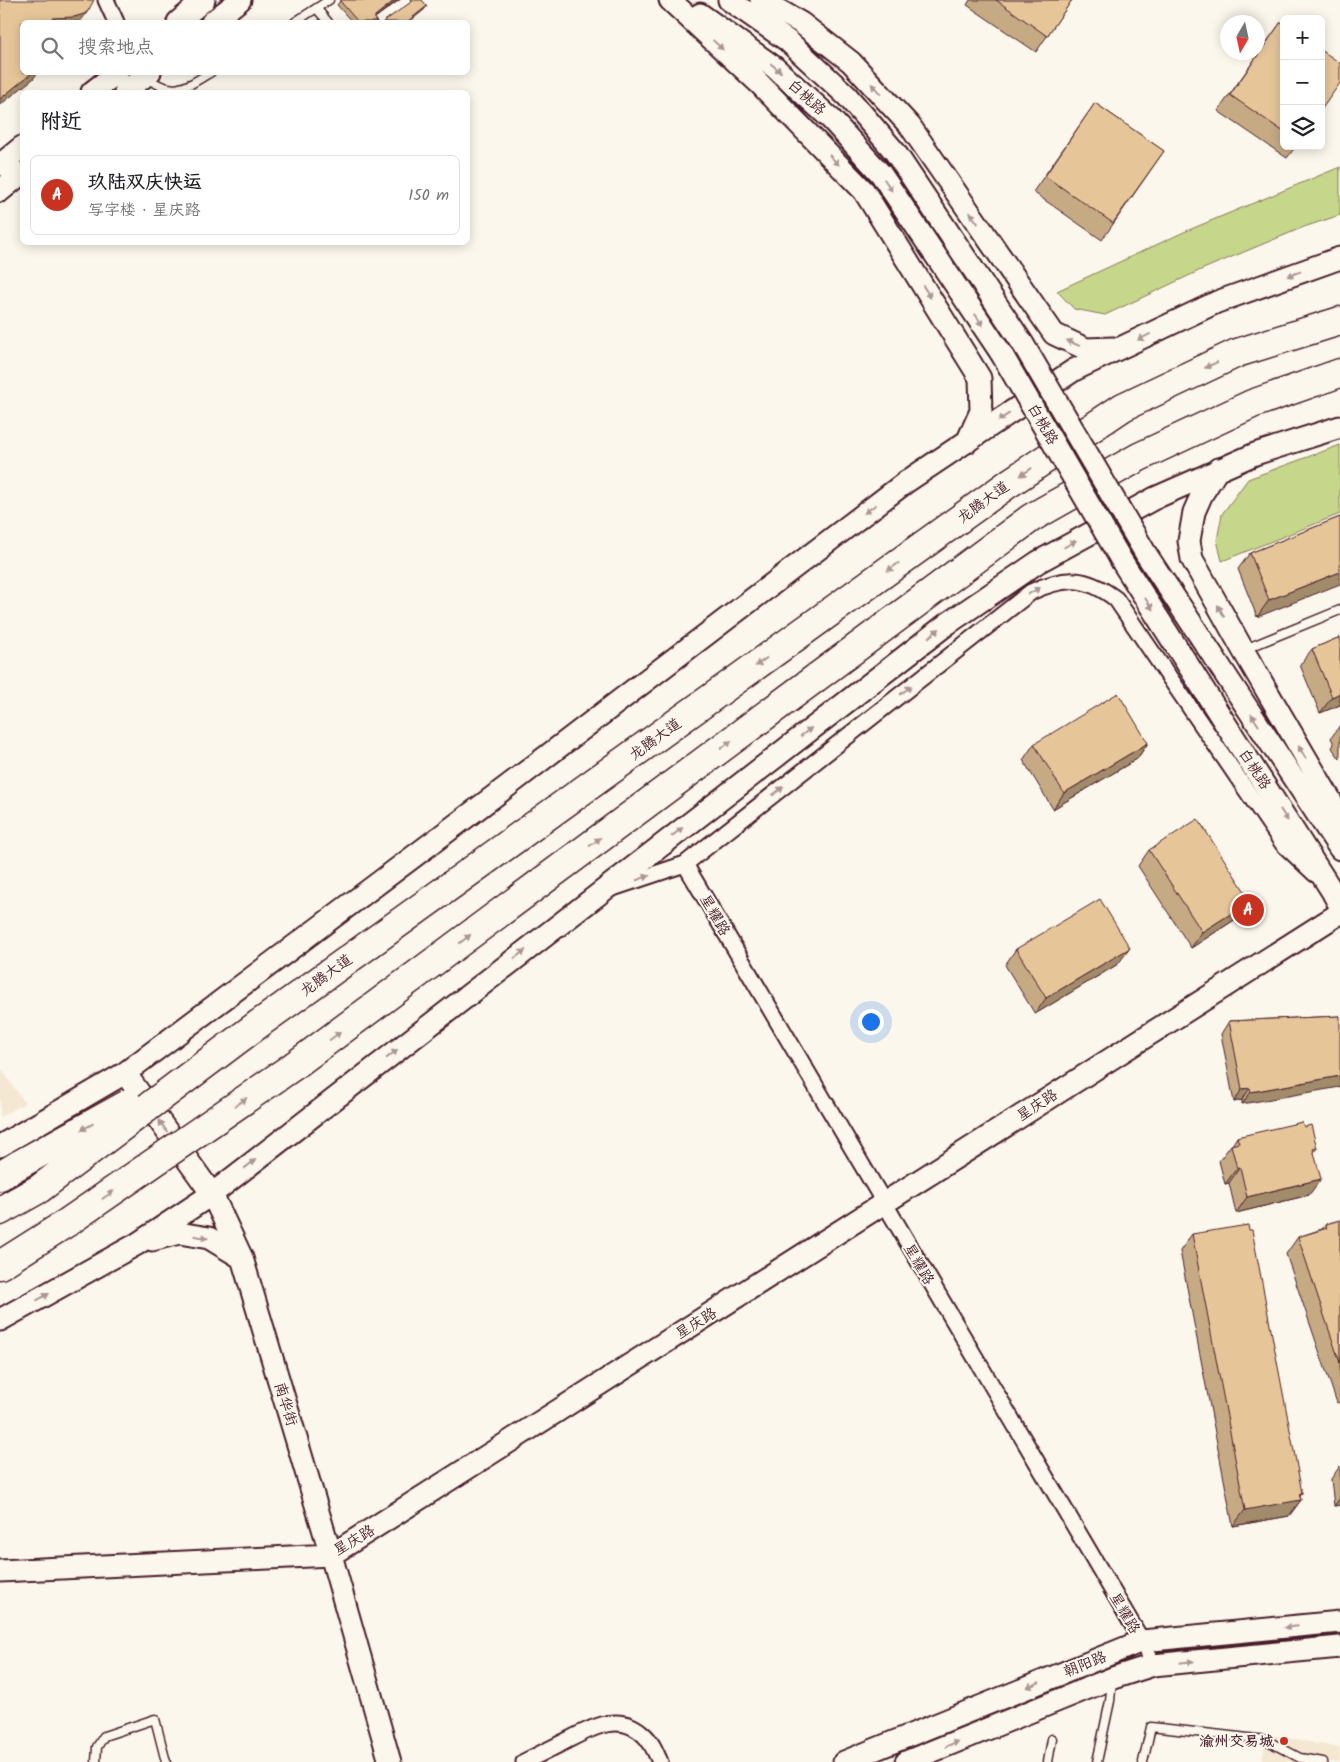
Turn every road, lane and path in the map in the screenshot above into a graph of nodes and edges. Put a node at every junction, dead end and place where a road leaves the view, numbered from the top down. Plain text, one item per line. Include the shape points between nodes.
1 (106, 0) edge
2 (204, 0) edge
3 (240, 0) edge
4 (329, 0) edge
5 (407, 0) edge
6 (670, 0) edge
7 (679, 0) edge
8 (729, 0) edge
9 (761, 0) edge
10 (317, 9) junction
11 (115, 20) edge
12 (180, 20) edge
13 (215, 20) edge
14 (298, 20) edge
15 (326, 20) edge
16 (380, 20) edge
17 (114, 75) edge
18 (148, 75) edge
19 (206, 75) edge
20 (95, 90) edge
21 (128, 90) edge
22 (20, 149) edge
23 (0, 165) edge
24 (20, 175) edge
25 (0, 191) edge
26 (1340, 258) edge
27 (1340, 310) edge
28 (1340, 322) edge
29 (1120, 348) junction
30 (1237, 353) junction
31 (1340, 373) edge
32 (1340, 386) edge
33 (1252, 404) junction
34 (1340, 428) edge
35 (967, 442) junction
36 (1218, 470) junction
37 (1340, 610) edge
38 (1243, 650) junction
39 (1340, 826) edge
40 (1340, 849) edge
41 (685, 864) junction
42 (597, 894) junction
43 (1336, 898) edge
44 (1340, 913) edge
45 (221, 1051) junction
46 (125, 1072) junction
47 (0, 1146) edge
48 (10, 1170) edge
49 (212, 1194) junction
50 (883, 1204) junction
51 (0, 1212) edge
52 (137, 1244) junction
53 (242, 1258) junction
54 (0, 1265) edge
55 (0, 1320) edge
56 (331, 1555) junction
57 (0, 1571) edge
58 (1340, 1622) edge
59 (1142, 1641) junction
60 (1340, 1647) edge
61 (1153, 1665) junction
62 (1113, 1678) junction
63 (1052, 1739) dead end
64 (1290, 1752) junction
65 (96, 1762) edge
66 (166, 1762) edge
67 (390, 1762) edge
68 (524, 1762) edge
69 (660, 1762) edge
70 (844, 1762) edge
71 (906, 1762) edge
72 (1048, 1762) edge
73 (1097, 1762) edge
74 (1143, 1762) edge
75 (1289, 1762) edge
76 (1323, 1762) edge

1 - 11 street
2 - 12 main road
3 - 13 main road
4 - 10 lane
5 - 16 lane
6 -> 35 main road via 759,83 864,191 980,378 981,410
7 -> 43 main road, 白桃路, bridge via 774,66 831,119 881,174 1001,353 1123,563
40 -> 8 main road, 白桃路, bridge via 1146,554 1023,344 895,152 847,96 788,41
29 -> 9 main road via 1086,349 1054,334 910,126 851,62 802,23
10 - 14 lane
10 - 15 lane
17 - 20 main road
18 - 19 lane via 159,86 175,89
18 - 21 main road
22 - 23 main road
24 - 25 main road
26 -> 29 main road via 1217,302
27 - 30 highway
28 - 30 highway, 龙腾大道
29 -> 35 main road via 1074,370
30 -> 45 highway, 龙腾大道, bridge via 1123,406 1016,478
31 - 33 highway
32 - 33 highway
54 -> 33 highway, bridge via 68,1222 295,1065 1031,518 1139,457
34 - 36 main road via 1255,454
35 -> 46 main road via 906,482
38 -> 36 main road via 1200,575 1188,541 1194,512
42 -> 36 main road via 990,593 1093,530
37 - 38 lane
39 -> 38 main road via 1330,799
42 -> 41 street
41 -> 43 street via 1032,592 1050,583 1067,580 1086,581 1116,599 1283,844
41 - 50 street, 星耀路
49 -> 42 main road
44 - 50 main road, 星庆路
45 -> 48 highway, bridge
45 - 51 highway, 龙腾大道, bridge via 39,1189
46 - 47 main road
49 -> 46 main road, 南华街
49 - 52 main road
49 - 53 main road, 南华街
50 - 56 main road, 星庆路
50 - 59 street, 星耀路
52 -> 53 main road via 179,1233 209,1238
55 -> 52 main road
53 - 56 main road, 南华街
56 - 57 main road, 星庆路
56 - 67 main road, 南华街
58 -> 59 main road, 朝阳路
59 - 61 street, 星耀路
59 -> 70 main road, 朝阳路
61 -> 60 main road, 朝阳路
61 - 62 main road, 朝阳路
71 -> 62 main road, 朝阳路
62 - 73 lane
63 - 72 lane
64 - 74 lane via 1266,1740 1151,1727
64 - 75 lane
64 - 76 lane via 1300,1758
65 - 66 lane via 97,1747 104,1736 155,1719
68 - 69 street via 594,1726 609,1723 635,1728 652,1745

